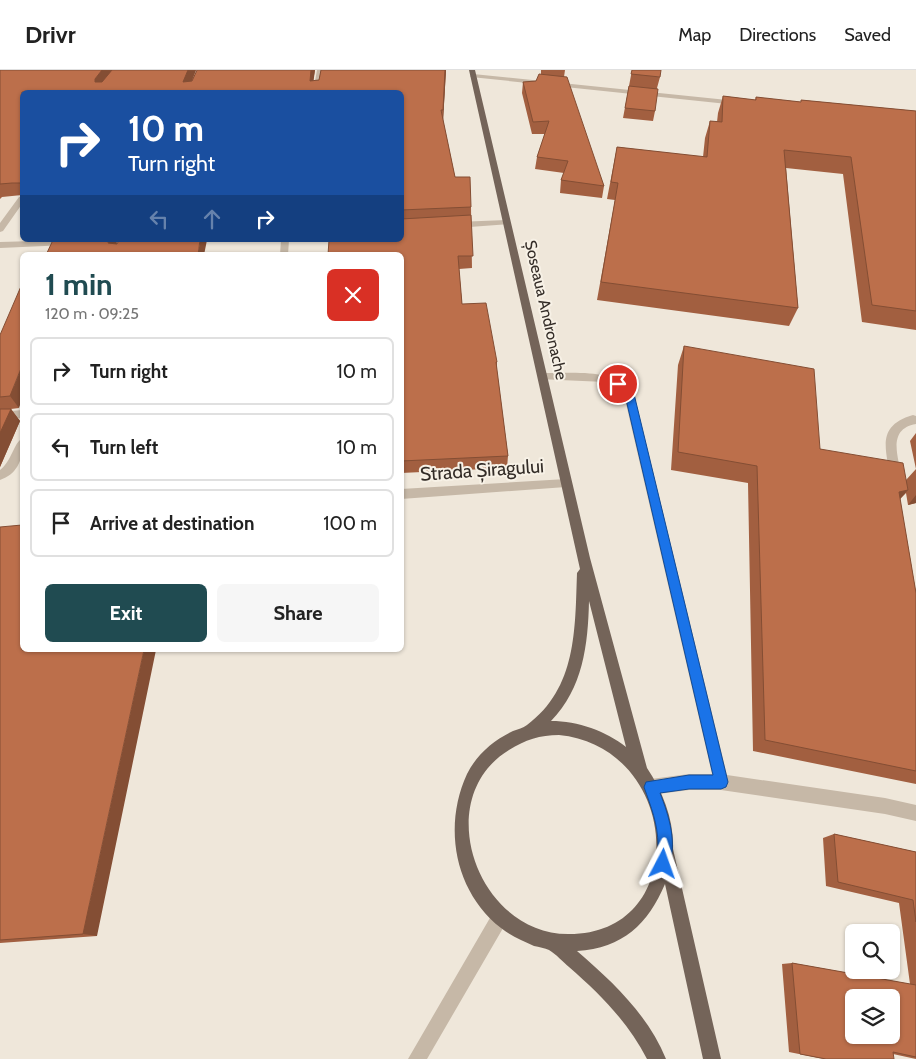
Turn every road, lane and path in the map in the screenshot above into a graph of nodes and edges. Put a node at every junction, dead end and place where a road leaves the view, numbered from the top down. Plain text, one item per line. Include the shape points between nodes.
1 (320, 70) edge
2 (472, 73) edge
3 (316, 90) edge
4 (747, 104) edge
5 (20, 203) edge
6 (507, 222) junction
7 (446, 225) edge
8 (0, 229) edge
9 (76, 242) edge
10 (0, 245) edge
11 (542, 378) junction
12 (20, 414) edge
13 (0, 416) edge
14 (916, 420) edge
15 (20, 449) edge
16 (0, 476) edge
17 (566, 483) junction
18 (897, 488) edge
19 (404, 494) edge
20 (584, 558) junction
21 (532, 730) junction
22 (640, 771) junction
23 (721, 782) junction
24 (651, 787) junction
25 (916, 813) edge
26 (666, 847) junction
27 (500, 917) junction
28 (554, 944) junction
29 (417, 1059) edge
30 (657, 1059) edge
31 (712, 1059) edge

1 - 3 street
2 - 4 street
2 - 6 main road, Șoseaua Andronache
5 - 8 street
6 - 7 street
6 - 11 main road, Șoseaua Andronache
9 - 10 street
11 - 17 main road, Șoseaua Andronache
11 - 23 street via 606,379 629,394
12 - 13 street
14 - 18 street via 895,430 890,441
15 - 16 street via 13,466
17 - 19 street, Strada Șiragului
17 - 20 main road, Șoseaua Andronache
20 - 21 main road, Șoseaua Andronache via 578,663 567,689 554,708
20 - 22 main road, Șoseaua Andronache
21 - 22 main road via 561,728 590,734 617,749
21 - 27 main road via 505,741 482,761 467,788 460,820 463,855 476,888
22 - 24 main road
23 - 24 street
23 - 25 street
24 - 26 main road via 662,816
26 - 28 main road via 660,880 644,909 619,931 588,943
26 - 31 main road
27 - 28 main road via 525,934
27 - 29 street
28 - 30 main road via 616,997

